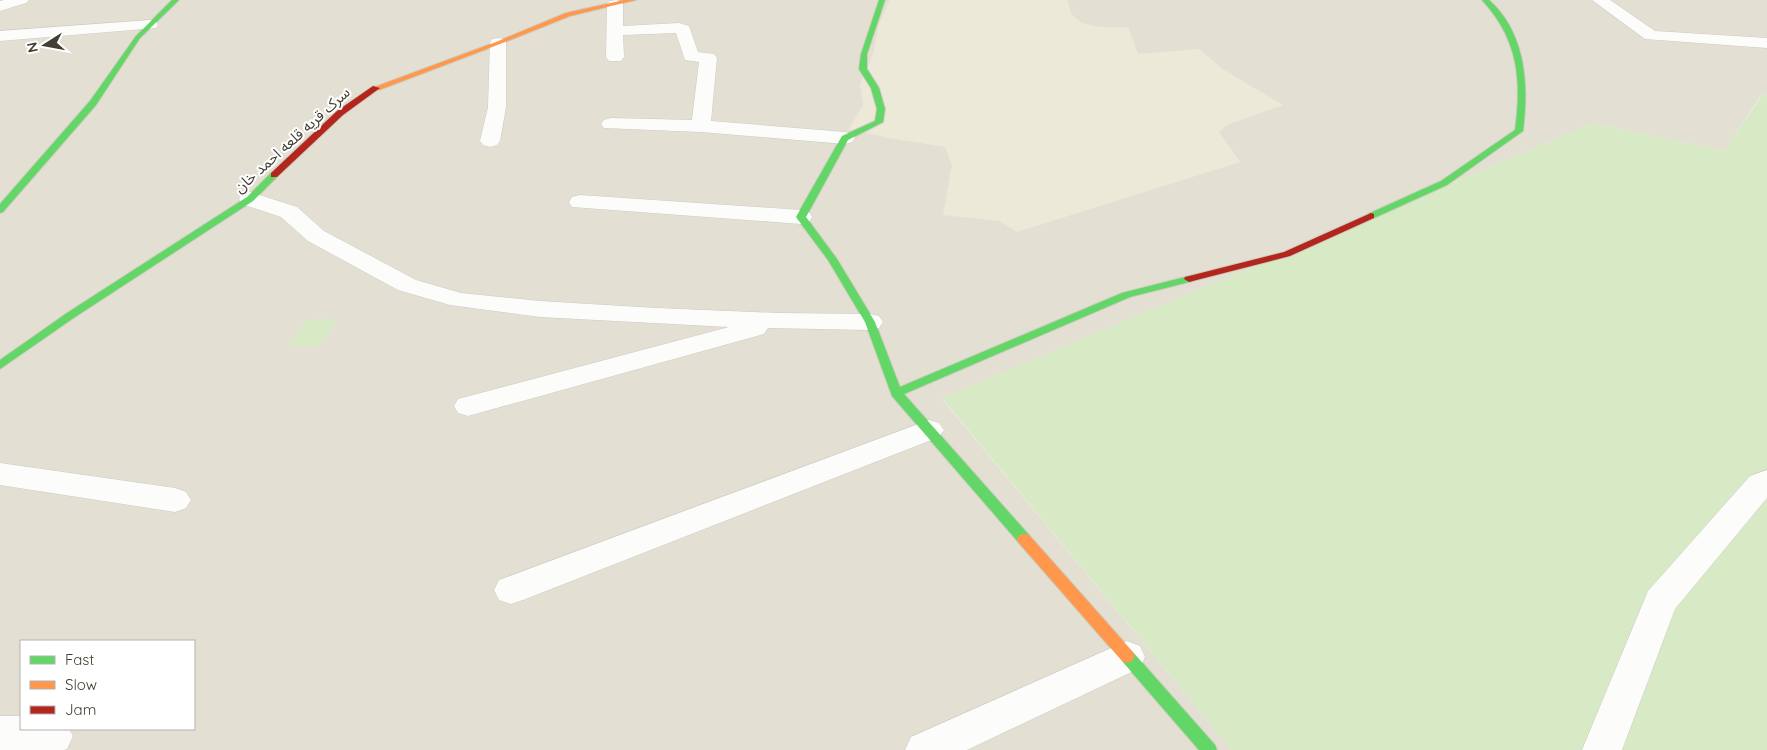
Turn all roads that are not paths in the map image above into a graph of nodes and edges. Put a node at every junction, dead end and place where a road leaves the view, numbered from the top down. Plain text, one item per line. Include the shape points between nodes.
1 (21, 0) edge
2 (176, 0) edge
3 (633, 0) edge
4 (882, 0) edge
5 (1485, 0) edge
6 (1600, 0) edge
7 (615, 4) junction
8 (0, 6) edge
9 (150, 25) junction
10 (615, 31) junction
11 (0, 36) edge
12 (498, 43) junction
13 (1767, 43) edge
14 (615, 57) dead end
15 (611, 124) dead end
16 (701, 126) junction
17 (845, 138) junction
18 (490, 140) dead end
19 (250, 199) junction
20 (580, 202) dead end
21 (0, 210) edge
22 (801, 217) junction
23 (778, 321) junction
24 (870, 322) junction
25 (0, 364) edge
26 (896, 393) junction
27 (468, 406) dead end
28 (929, 430) junction
29 (0, 474) edge
30 (1767, 481) edge
31 (175, 500) dead end
32 (510, 590) dead end
33 (1126, 656) junction
34 (0, 734) edge
35 (53, 736) dead end
36 (925, 750) edge
37 (1209, 750) edge
38 (1602, 750) edge

1 - 8 street
2 - 9 street
3 - 7 street, سرک قریه قلعه احمد خان
4 - 17 street via 864,54 863,68 875,88 881,109 879,122
5 - 26 street via 1495,7 1514,40 1524,68 1519,131 1444,183 1287,254 1126,295
6 - 13 street via 1651,36
7 - 10 street
7 - 12 street, سرک قریه قلعه احمد خان via 568,14
9 - 11 street
9 - 21 street via 93,103
10 - 14 street
10 - 16 street via 683,29 691,56 708,58
12 - 18 street via 497,107
12 - 19 street, سرک قریه قلعه احمد خان via 372,89 340,112
15 - 16 street
16 - 17 street
17 - 22 street
19 - 23 street via 289,212 316,236 399,281 459,300 540,309
19 - 25 street, سرک قریه قلعه احمد خان
20 - 22 street
22 - 24 street
23 - 24 street
23 - 27 street
24 - 26 street
26 - 28 street
28 - 32 street
28 - 33 street
29 - 31 street
30 - 38 street via 1760,484 1660,601
33 - 36 street
33 - 37 street
34 - 35 street

